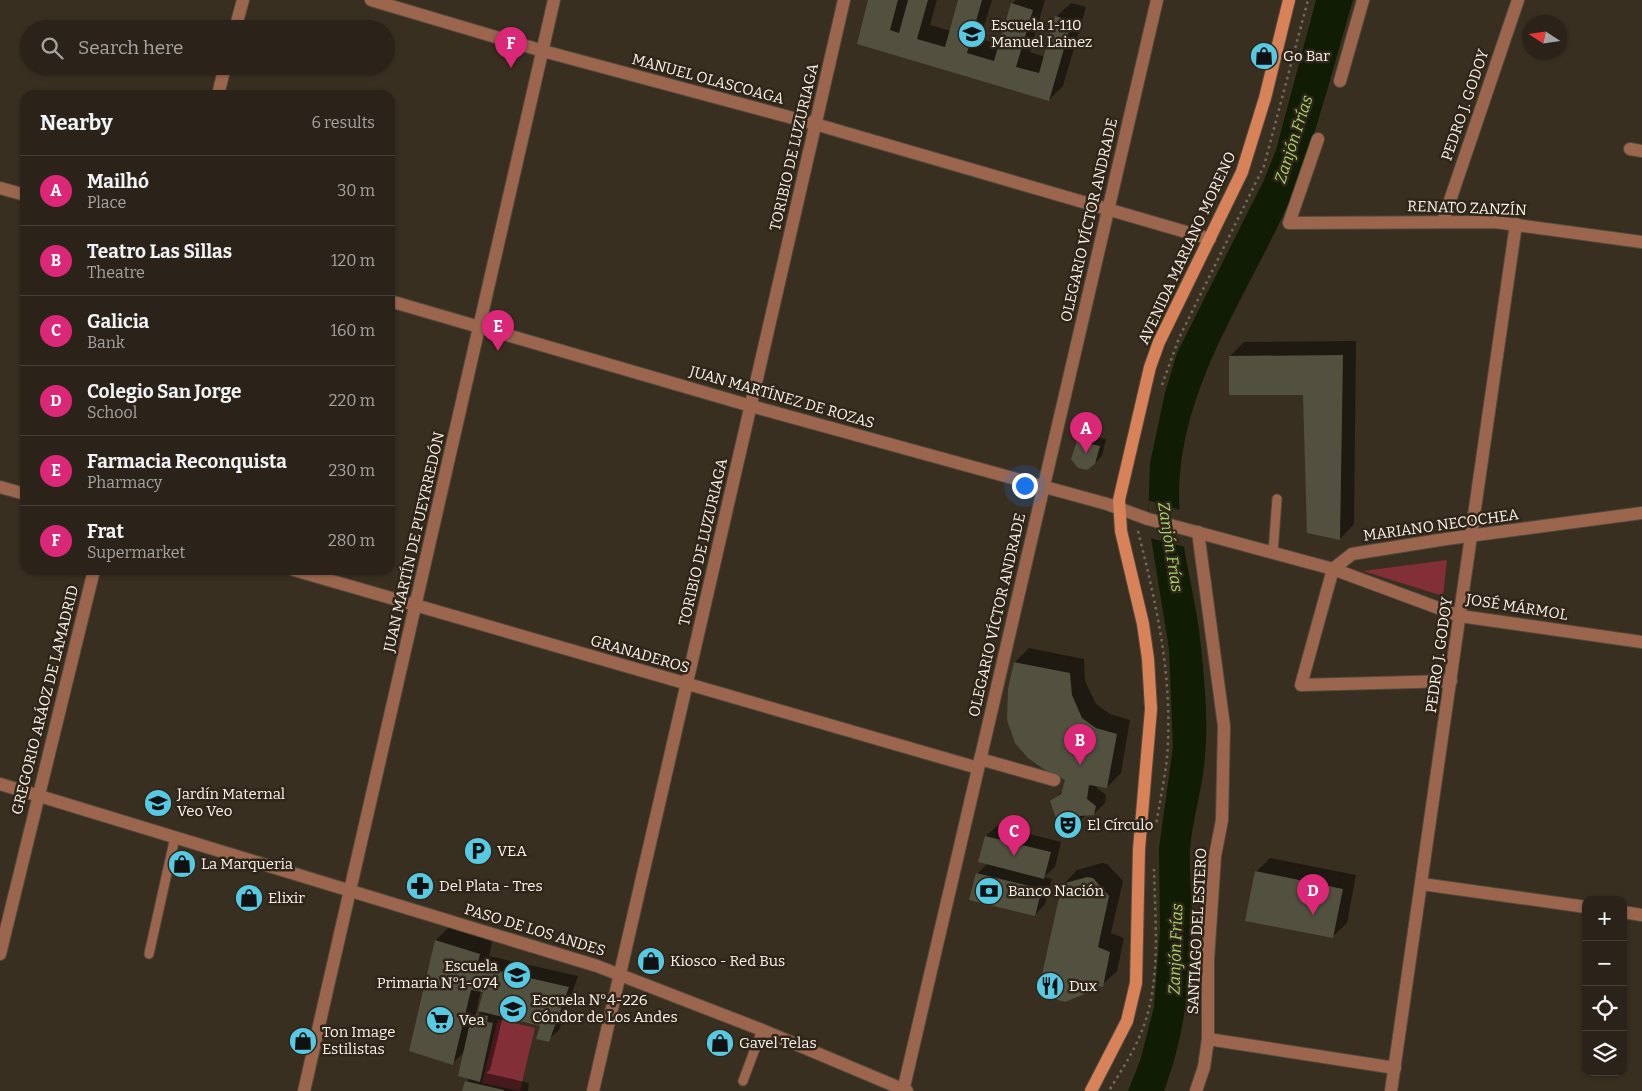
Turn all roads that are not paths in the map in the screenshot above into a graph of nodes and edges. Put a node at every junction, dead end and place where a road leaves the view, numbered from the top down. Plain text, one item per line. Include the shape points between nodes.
1 (243, 0) edge
2 (371, 0) edge
3 (554, 0) edge
4 (844, 0) edge
5 (1157, 0) edge
6 (1290, 0) edge
7 (1363, 0) edge
8 (1518, 0) edge
9 (237, 20) edge
10 (543, 51) junction
11 (223, 75) edge
12 (1340, 81) dead end
13 (219, 90) edge
14 (816, 124) junction
15 (1318, 139) dead end
16 (0, 188) edge
17 (20, 194) edge
18 (1108, 211) junction
19 (1443, 221) junction
20 (1516, 224) junction
21 (1210, 239) junction
22 (1642, 242) edge
23 (395, 302) edge
24 (480, 327) junction
25 (751, 406) junction
26 (0, 487) edge
27 (1043, 488) junction
28 (20, 493) edge
29 (1277, 499) dead end
30 (1119, 508) junction
31 (1642, 513) edge
32 (1198, 532) junction
33 (1472, 536) junction
34 (1273, 553) junction
35 (1334, 569) junction
36 (93, 575) edge
37 (311, 575) edge
38 (416, 605) junction
39 (1460, 616) junction
40 (1642, 642) edge
41 (1451, 681) junction
42 (688, 684) junction
43 (979, 764) junction
44 (1054, 780) dead end
45 (0, 784) edge
46 (38, 796) junction
47 (175, 837) junction
48 (1422, 884) junction
49 (350, 892) junction
50 (1582, 906) edge
51 (1627, 913) edge
52 (1642, 915) edge
53 (0, 954) edge
54 (149, 954) dead end
55 (620, 974) junction
56 (762, 1030) junction
57 (1208, 1038) junction
58 (1101, 1068) junction
59 (1395, 1068) junction
60 (743, 1082) dead end
61 (904, 1090) edge
62 (304, 1091) edge
63 (593, 1091) edge
64 (1081, 1091) edge
65 (1091, 1091) edge
66 (1196, 1091) edge
67 (1391, 1091) edge

1 - 9 street
2 - 10 street, MANUEL OLASCOAGA
3 - 10 street, JUAN MARTÍN DE PUEYRREDÓN
4 - 14 street, TORIBIO DE LUZURIAGA
5 - 18 street, OLEGARIO VÍCTOR ANDRADE
6 - 21 main road, AVENIDA MARIANO MORENO via 1242,172
7 - 12 street
8 - 19 street, PEDRO J. GODOY
10 - 14 street, MANUEL OLASCOAGA
10 - 24 street, JUAN MARTÍN DE PUEYRREDÓN
11 - 13 street
14 - 18 street, MANUEL OLASCOAGA
14 - 25 street, TORIBIO DE LUZURIAGA
15 - 19 street, RENATO ZANZÍN via 1289,223
16 - 17 street
18 - 21 street, MANUEL OLASCOAGA
18 - 27 street, OLEGARIO VÍCTOR ANDRADE
19 - 20 street, RENATO ZANZÍN
20 - 22 street, RENATO ZANZÍN
20 - 33 street, PEDRO J. GODOY
21 - 30 main road, AVENIDA MARIANO MORENO via 1169,318 1150,367
23 - 24 street, JUAN MARTÍNEZ DE ROZAS
24 - 25 street, JUAN MARTÍNEZ DE ROZAS
24 - 38 street, JUAN MARTÍN DE PUEYRREDÓN
25 - 27 street, JUAN MARTÍNEZ DE ROZAS
25 - 42 street, TORIBIO DE LUZURIAGA
26 - 28 street
27 - 30 street, JUAN MARTÍNEZ DE ROZAS
27 - 43 street, OLEGARIO VÍCTOR ANDRADE
29 - 34 lane
30 - 32 street, JUAN MARTÍNEZ DE ROZAS
30 - 58 main road, AVENIDA MARIANO MORENO via 1144,633 1151,709 1139,850 1136,983 1127,1021
31 - 33 street, MARIANO NECOCHEA
32 - 34 street
32 - 57 street, SANTIAGO DEL ESTERO via 1224,726 1222,820 1215,856 1208,959
33 - 35 street, MARIANO NECOCHEA via 1352,554
33 - 39 street, PEDRO J. GODOY
34 - 35 street
35 - 39 street, JOSÉ MÁRMOL
35 - 41 street via 1301,685
36 - 46 street, GREGORIO ARÁOZ DE LAMADRID
37 - 38 street, GRANADEROS
38 - 42 street, GRANADEROS
38 - 49 street, JUAN MARTÍN DE PUEYRREDÓN
39 - 40 street, JOSÉ MÁRMOL
39 - 41 street, PEDRO J. GODOY
41 - 48 street, PEDRO J. GODOY
42 - 43 street, GRANADEROS
42 - 55 street, TORIBIO DE LUZURIAGA
43 - 44 street, GRANADEROS
43 - 61 street, OLEGARIO VÍCTOR ANDRADE
45 - 46 street, PASO DE LOS ANDES
46 - 47 street, PASO DE LOS ANDES
46 - 53 street, GREGORIO ARÁOZ DE LAMADRID
47 - 49 street, PASO DE LOS ANDES
47 - 54 lane
48 - 50 street
48 - 59 street, PEDRO J. GODOY
49 - 55 street, PASO DE LOS ANDES
49 - 62 street, JUAN MARTÍN DE PUEYRREDÓN
51 - 52 street
55 - 56 street, PASO DE LOS ANDES
55 - 63 street, TORIBIO DE LUZURIAGA
56 - 60 lane
56 - 61 street, PASO DE LOS ANDES
57 - 59 street
57 - 66 street, SANTIAGO DEL ESTERO via 1204,1067
58 - 64 main road, AVENIDA MARIANO MORENO
58 - 65 main road, AVENIDA MARIANO MORENO
59 - 67 street, PEDRO J. GODOY

